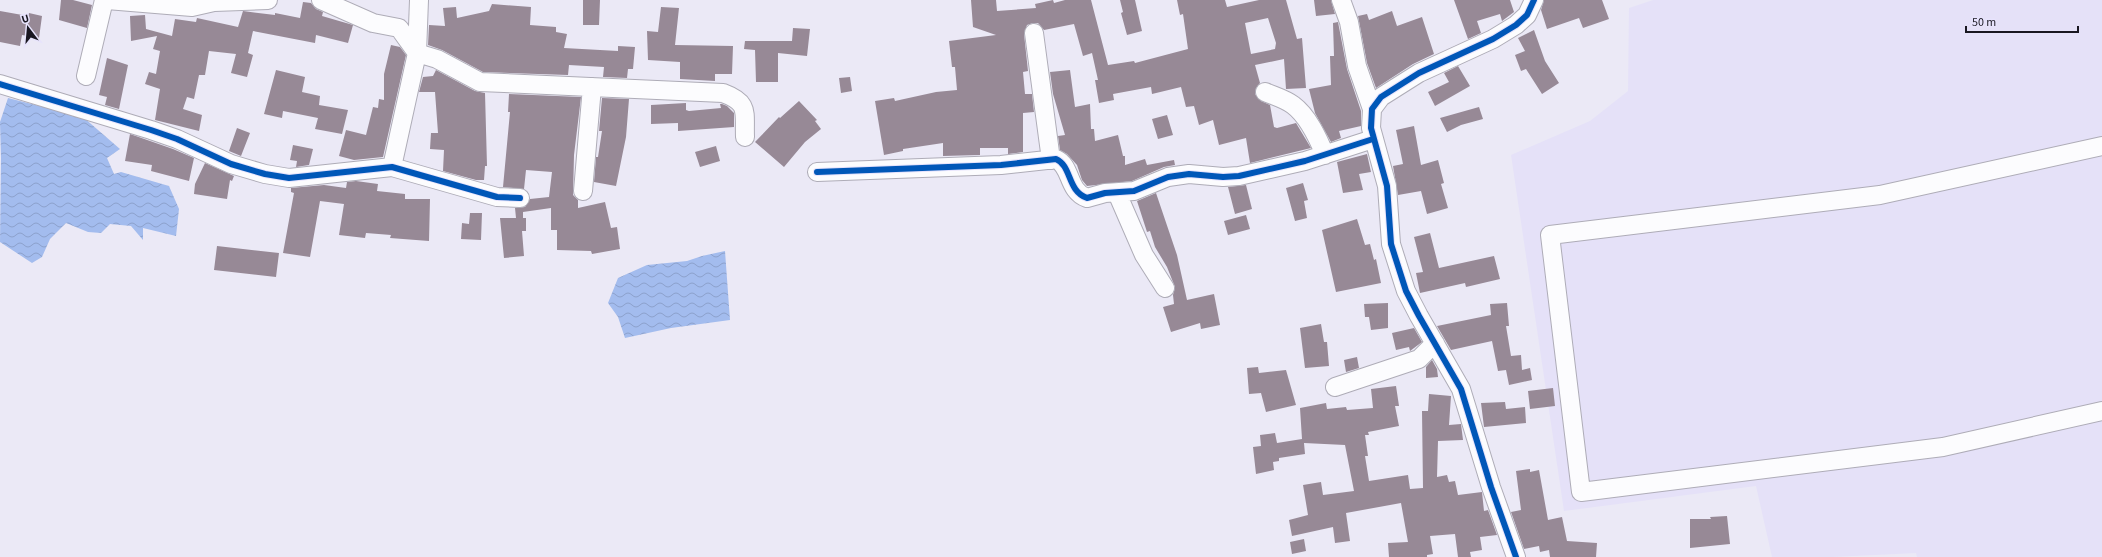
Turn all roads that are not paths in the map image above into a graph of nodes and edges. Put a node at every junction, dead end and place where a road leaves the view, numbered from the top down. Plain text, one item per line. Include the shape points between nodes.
1 (106, 0) edge
2 (268, 0) edge
3 (321, 0) edge
4 (419, 0) edge
5 (1341, 0) edge
6 (1534, 0) edge
7 (1034, 33) dead end
8 (417, 54) junction
9 (86, 76) dead end
10 (0, 84) edge
11 (592, 87) junction
12 (1265, 92) dead end
13 (1372, 109) junction
14 (745, 137) dead end
15 (1373, 139) junction
16 (2102, 146) edge
17 (1325, 155) junction
18 (1051, 160) junction
19 (392, 167) junction
20 (817, 172) dead end
21 (583, 191) dead end
22 (1117, 193) junction
23 (520, 198) dead end
24 (1165, 288) dead end
25 (1435, 343) junction
26 (1335, 387) dead end
27 (2102, 411) edge
28 (1516, 557) edge

1 - 2 street via 192,7 214,2
1 - 9 street
3 - 8 street via 373,23 399,28
4 - 8 street
5 - 13 street via 1349,22 1357,66
6 - 13 street via 1527,14 1516,25 1493,39 1402,83 1381,97
7 - 18 street
8 - 11 street via 437,59 480,82
8 - 19 street
10 - 19 street via 158,132 231,164 265,174 289,178
11 - 14 street via 723,93 741,102 744,107
11 - 21 street
12 - 17 street via 1293,105 1301,112
13 - 15 street
15 - 17 street
15 - 25 street via 1387,186 1391,244 1406,291
16 - 27 street via 1880,195 1550,235 1581,492 1943,447
17 - 22 street via 1305,162 1239,176 1189,174 1168,177 1134,191
18 - 20 street via 1001,165
18 - 22 street via 1060,161 1080,196 1087,198
19 - 23 street via 497,197
22 - 24 street via 1144,255
25 - 26 street via 1419,360
25 - 28 street via 1461,389

